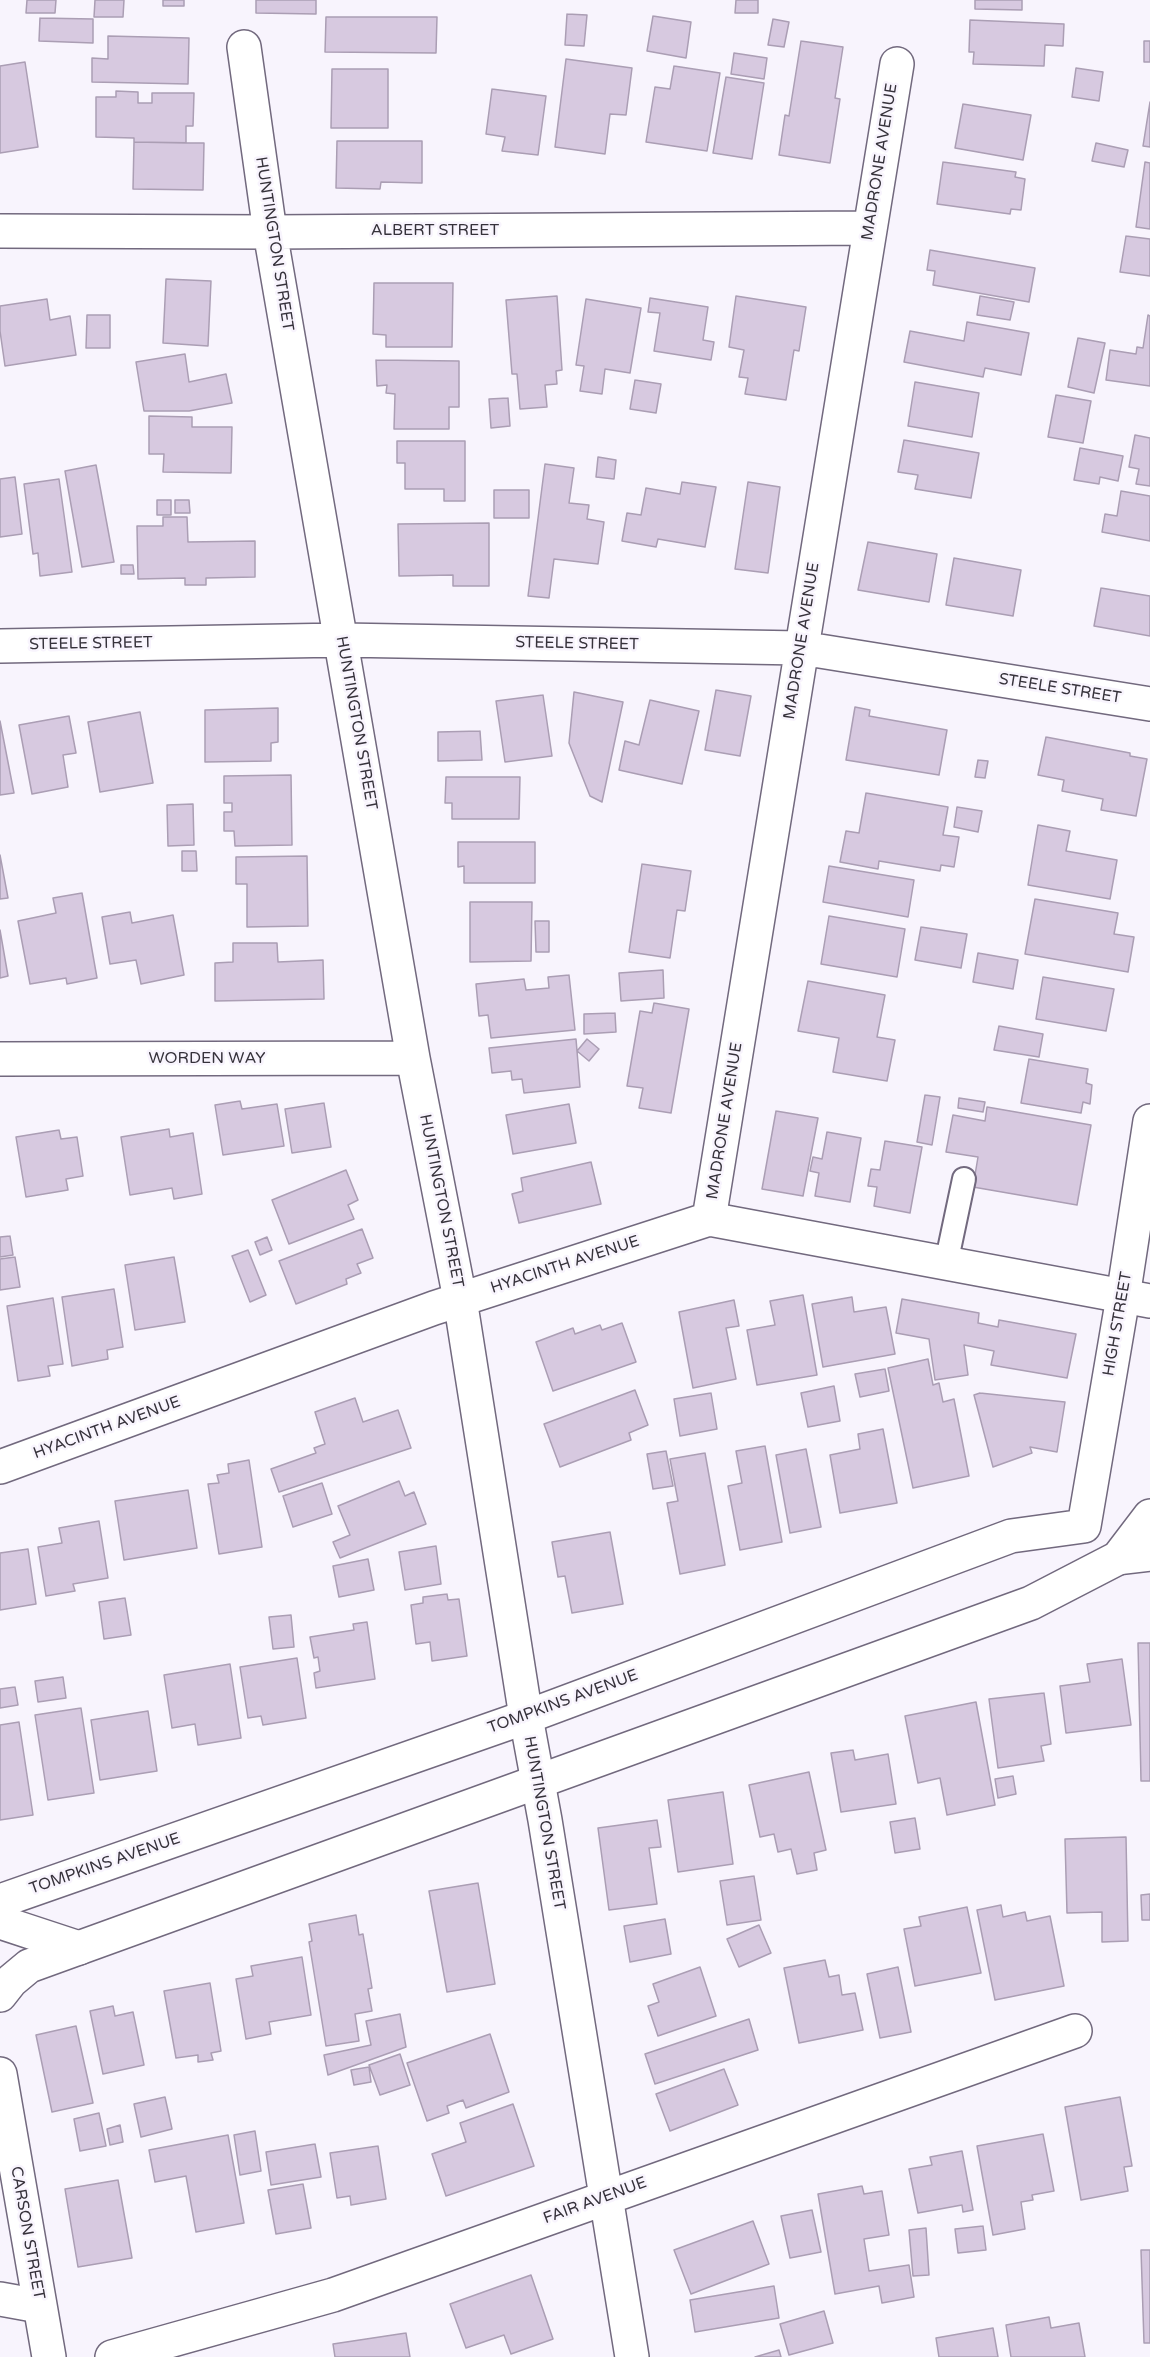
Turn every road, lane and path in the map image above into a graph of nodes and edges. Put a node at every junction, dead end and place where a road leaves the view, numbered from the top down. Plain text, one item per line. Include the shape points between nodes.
1 (244, 46) dead end
2 (897, 64) dead end
3 (869, 228) junction
4 (0, 231) edge
5 (270, 232) junction
6 (342, 640) junction
7 (0, 646) edge
8 (801, 648) junction
9 (1150, 704) edge
10 (413, 1058) junction
11 (0, 1059) edge
12 (1150, 1121) edge
13 (964, 1179) dead end
14 (709, 1219) junction
15 (946, 1263) junction
16 (460, 1299) junction
17 (1137, 1299) edge
18 (0, 1467) edge
19 (1150, 1516) edge
20 (1084, 1526) junction
21 (1150, 1554) edge
22 (1118, 1558) junction
23 (526, 1717) junction
24 (538, 1781) junction
25 (0, 1901) edge
26 (0, 1922) edge
27 (79, 1948) junction
28 (0, 1995) edge
29 (1075, 2031) dead end
30 (0, 2074) edge
31 (605, 2197) junction
32 (0, 2299) edge
33 (39, 2306) junction
34 (49, 2357) edge
35 (112, 2357) edge
36 (632, 2357) edge

1 - 5 street, HUNTINGTON STREET
2 - 3 street, MADRONE AVENUE
3 - 5 street, ALBERT STREET
3 - 8 street, MADRONE AVENUE
4 - 5 street, ALBERT STREET
5 - 6 street, HUNTINGTON STREET
6 - 7 street, STEELE STREET
6 - 8 street, STEELE STREET
6 - 10 street, HUNTINGTON STREET
8 - 9 street, STEELE STREET
8 - 14 street, MADRONE AVENUE
10 - 11 street, WORDEN WAY
10 - 16 street, HUNTINGTON STREET
12 - 17 street, HIGH STREET
13 - 15 lane
14 - 15 street, HYACINTH AVENUE
14 - 16 street, HYACINTH AVENUE
15 - 17 street, HYACINTH AVENUE
16 - 18 street, HYACINTH AVENUE
16 - 23 street, HUNTINGTON STREET
17 - 20 street, HIGH STREET
19 - 22 street
20 - 22 street
20 - 23 street, TOMPKINS AVENUE via 1011,1536
21 - 22 street
22 - 24 street via 1031,1603
23 - 24 street, HUNTINGTON STREET
23 - 25 street, TOMPKINS AVENUE
24 - 27 street
24 - 31 street, HUNTINGTON STREET
26 - 27 street
27 - 28 street via 29,1966
29 - 31 street, FAIR AVENUE
30 - 33 street, CARSON STREET
31 - 35 street, FAIR AVENUE via 333,2295
31 - 36 street, HUNTINGTON STREET
32 - 33 street
33 - 34 street, CARSON STREET

